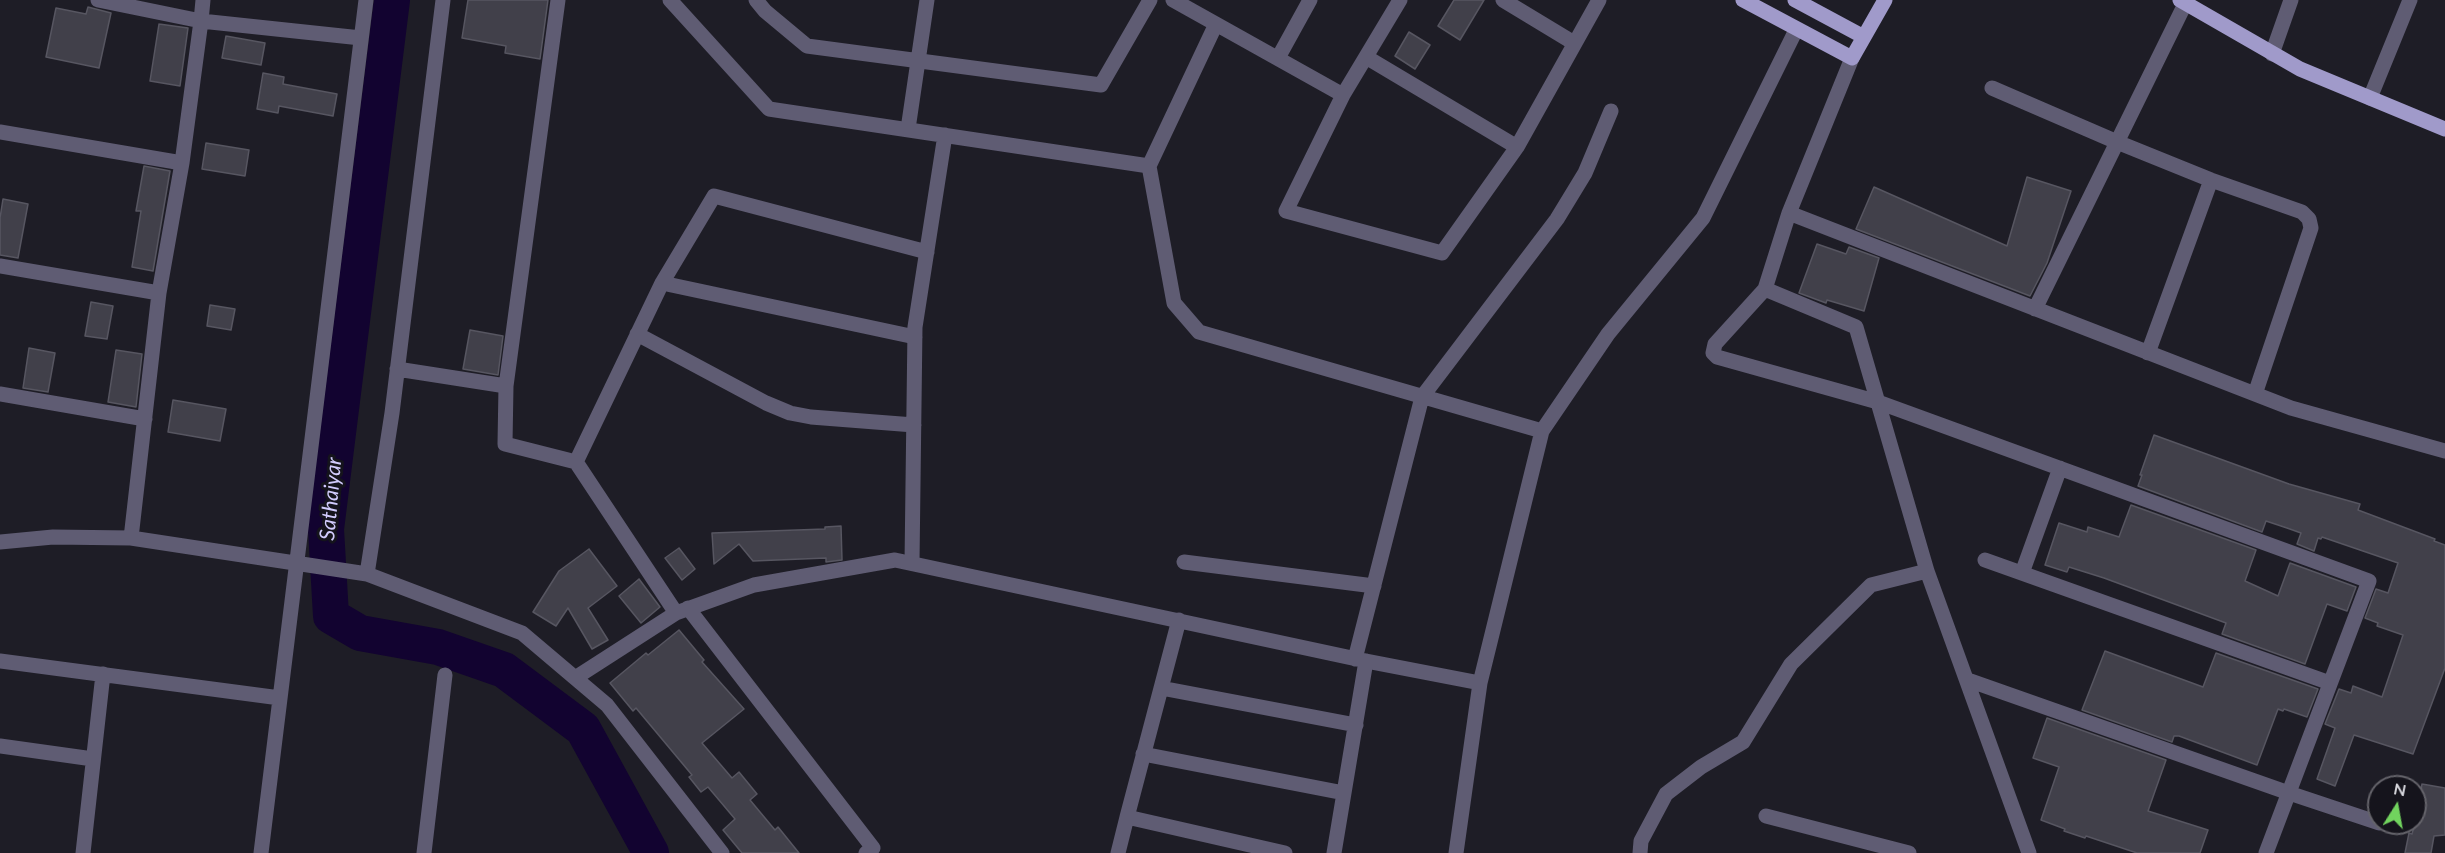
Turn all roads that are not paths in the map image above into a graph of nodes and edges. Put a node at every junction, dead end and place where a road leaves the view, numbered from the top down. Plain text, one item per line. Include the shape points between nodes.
1 (98, 0) edge
2 (203, 0) edge
3 (366, 0) edge
4 (443, 0) edge
5 (558, 0) edge
6 (670, 0) edge
7 (756, 0) edge
8 (927, 0) edge
9 (1150, 0) edge
10 (1173, 0) edge
11 (1310, 0) edge
12 (1400, 0) edge
13 (1503, 0) edge
14 (1599, 0) edge
15 (1743, 0) edge
16 (1795, 0) edge
17 (1885, 0) edge
18 (2291, 0) edge
19 (2410, 0) edge
20 (2184, 1) edge
21 (201, 21) junction
22 (1216, 24) junction
23 (1796, 30) junction
24 (1864, 37) junction
25 (361, 38) junction
26 (1574, 43) junction
27 (2272, 54) junction
28 (1366, 57) junction
29 (1278, 58) junction
30 (1852, 58) junction
31 (917, 60) junction
32 (1992, 88) dead end
33 (1343, 95) junction
34 (2370, 98) junction
35 (1611, 111) dead end
36 (908, 129) junction
37 (2445, 129) edge
38 (0, 132) edge
39 (945, 135) junction
40 (2117, 142) junction
41 (1518, 147) junction
42 (182, 163) junction
43 (1149, 166) junction
44 (2211, 180) junction
45 (1789, 213) junction
46 (927, 252) junction
47 (0, 266) edge
48 (662, 283) junction
49 (1764, 289) junction
50 (159, 293) junction
51 (2036, 309) junction
52 (637, 334) junction
53 (915, 337) junction
54 (2148, 353) junction
55 (397, 369) junction
56 (506, 386) junction
57 (0, 394) edge
58 (2255, 394) junction
59 (1422, 397) junction
60 (1878, 402) junction
61 (145, 419) junction
62 (914, 425) junction
63 (1542, 431) junction
64 (2445, 451) edge
65 (576, 462) junction
66 (2060, 468) junction
67 (131, 538) junction
68 (0, 542) edge
69 (1985, 560) dead end
70 (1184, 562) dead end
71 (912, 563) junction
72 (297, 564) junction
73 (1927, 571) junction
74 (360, 573) junction
75 (2022, 573) junction
76 (1374, 586) junction
77 (682, 610) junction
78 (1179, 620) junction
79 (1360, 660) junction
80 (0, 662) edge
81 (103, 674) junction
82 (445, 675) dead end
83 (575, 678) junction
84 (1968, 680) junction
85 (2330, 683) junction
86 (1480, 684) junction
87 (1161, 688) junction
88 (280, 698) junction
89 (1356, 725) junction
90 (0, 746) edge
91 (1143, 754) junction
92 (93, 759) junction
93 (1344, 793) junction
94 (2289, 793) junction
95 (1766, 816) dead end
96 (1127, 817) junction
97 (2367, 819) edge
98 (83, 853) edge
99 (261, 853) edge
100 (424, 853) edge
101 (722, 853) edge
102 (866, 853) edge
103 (1118, 853) edge
104 (1286, 853) edge
105 (1334, 853) edge
106 (1456, 853) edge
107 (1640, 853) edge
108 (1910, 853) edge
109 (2029, 853) edge
110 (2266, 853) edge

1 - 21 street
2 - 21 street
3 - 25 street
4 - 55 street
5 - 56 street
6 - 36 street via 769,109
7 - 31 street via 807,46
8 - 31 street
9 - 31 street via 1101,85
10 - 22 street
11 - 29 street
12 - 28 street
13 - 26 street
14 - 26 street
15 - 23 main road
16 - 24 main road
17 - 24 main road
18 - 27 street
19 - 34 street
20 - 27 main road
20 - 40 street
21 - 25 street
21 - 42 street
22 - 29 street
22 - 43 street
23 - 30 main road
23 - 63 street via 1703,218 1608,334
24 - 30 main road
25 - 72 street
26 - 41 street
27 - 34 main road
28 - 33 street
28 - 41 street
29 - 33 street
30 - 45 street
31 - 36 street
32 - 40 street
33 - 41 street via 1286,211 1442,253
34 - 37 main road
35 - 59 street via 1585,173 1557,219
36 - 39 street
38 - 42 street
39 - 43 street
39 - 46 street
40 - 44 street
40 - 51 street
42 - 50 street
43 - 59 street via 1174,303 1199,332
44 - 54 street
44 - 58 street via 2302,212 2311,228
45 - 49 street
45 - 51 street
46 - 48 street via 714,195
46 - 53 street
47 - 50 street
48 - 52 street
48 - 53 street
49 - 60 street via 1856,327
49 - 60 street via 1715,344 1713,353 1717,357
50 - 61 street
51 - 54 street
52 - 62 street via 766,404 790,413
52 - 65 street
53 - 62 street
54 - 58 street
55 - 56 street
55 - 74 street
56 - 65 street via 505,444
57 - 61 street
58 - 64 street via 2291,408
59 - 63 street
59 - 76 street
60 - 66 street
60 - 73 street
61 - 67 street
62 - 71 street
63 - 86 street
65 - 77 street
66 - 75 street
66 - 85 street via 2369,581
67 - 68 street via 53,537
67 - 72 street
69 - 75 street
70 - 76 street
71 - 77 street via 895,560 754,585
71 - 78 street
72 - 74 street
72 - 88 street
73 - 84 street
73 - 107 street via 1871,585 1791,664 1743,742 1666,794 1641,841
74 - 83 street via 522,633
75 - 85 street
76 - 79 street
77 - 83 street
77 - 102 street via 873,848
78 - 79 street
78 - 87 street
79 - 86 street
79 - 89 street
80 - 81 street
81 - 88 street
81 - 92 street
82 - 100 street
83 - 101 street via 607,705
84 - 94 street
84 - 109 street
85 - 94 street
86 - 106 street
87 - 89 street
87 - 91 street
88 - 99 street
89 - 93 street
90 - 92 street
91 - 93 street
91 - 96 street
92 - 98 street
93 - 105 street
94 - 97 street
94 - 110 street
95 - 108 street
96 - 103 street
96 - 104 street

